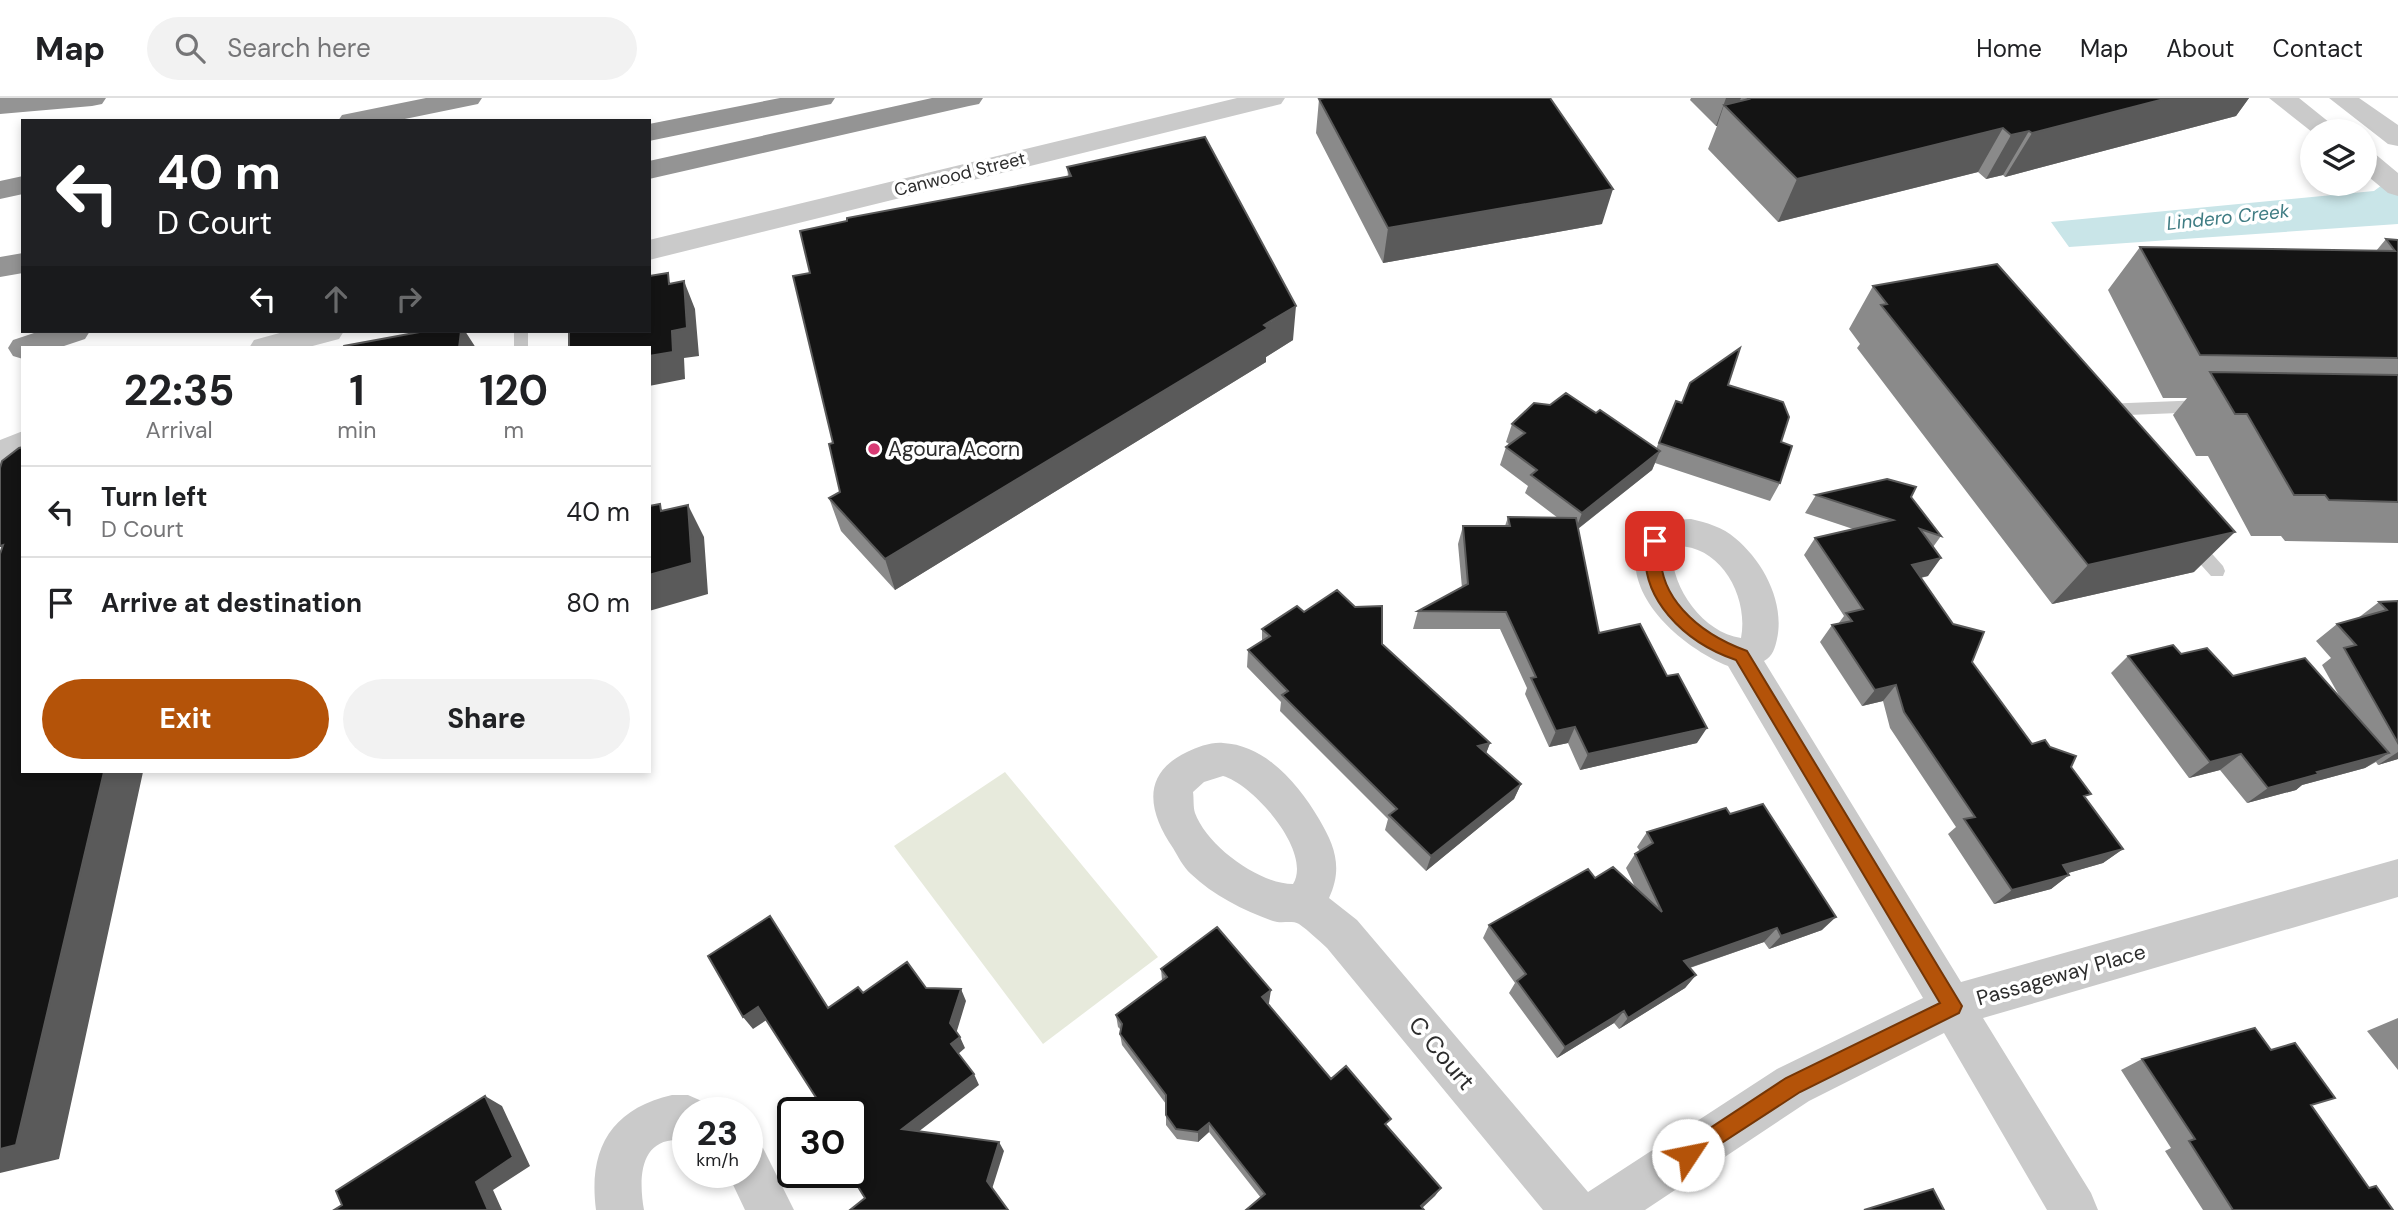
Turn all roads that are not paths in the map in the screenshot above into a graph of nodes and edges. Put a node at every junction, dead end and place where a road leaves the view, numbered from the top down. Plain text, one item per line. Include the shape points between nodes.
1 (92, 98) edge
2 (468, 98) edge
3 (821, 98) edge
4 (969, 98) edge
5 (1270, 98) edge
6 (2282, 98) edge
7 (2342, 98) edge
8 (0, 106) edge
9 (362, 119) edge
10 (2311, 119) edge
11 (651, 134) edge
12 (2398, 138) edge
13 (651, 170) edge
14 (21, 186) edge
15 (0, 190) edge
16 (651, 250) edge
17 (21, 262) edge
18 (0, 267) edge
19 (68, 333) edge
20 (321, 333) edge
21 (29, 346) edge
22 (272, 346) edge
23 (21, 349) edge
24 (0, 357) edge
25 (2222, 407) edge
26 (2092, 422) edge
27 (21, 445) edge
28 (0, 455) edge
29 (2182, 532) edge
30 (2217, 571) edge
31 (1741, 655) dead end
32 (2398, 878) edge
33 (1304, 903) dead end
34 (1952, 1006) junction
35 (672, 1117) edge
36 (759, 1188) edge
37 (620, 1210) edge
38 (770, 1210) edge
39 (1573, 1210) edge
40 (1603, 1210) edge
41 (2074, 1210) edge

1 - 8 highway
2 - 9 highway
3 - 11 highway
4 - 13 highway
5 - 16 street, Canwood Street
6 - 10 street
7 - 12 street
14 - 15 highway
17 - 18 highway
19 - 21 highway
20 - 22 street
23 - 24 highway
25 - 26 lane via 2085,411
27 - 28 street
29 - 30 lane
31 - 34 street
32 - 34 street, Passageway Place
33 - 39 street, C Court via 1342,934
34 - 40 street, Passageway Place via 1793,1085
34 - 41 street
35 - 37 street via 638,1128 623,1149 617,1192
36 - 38 street

